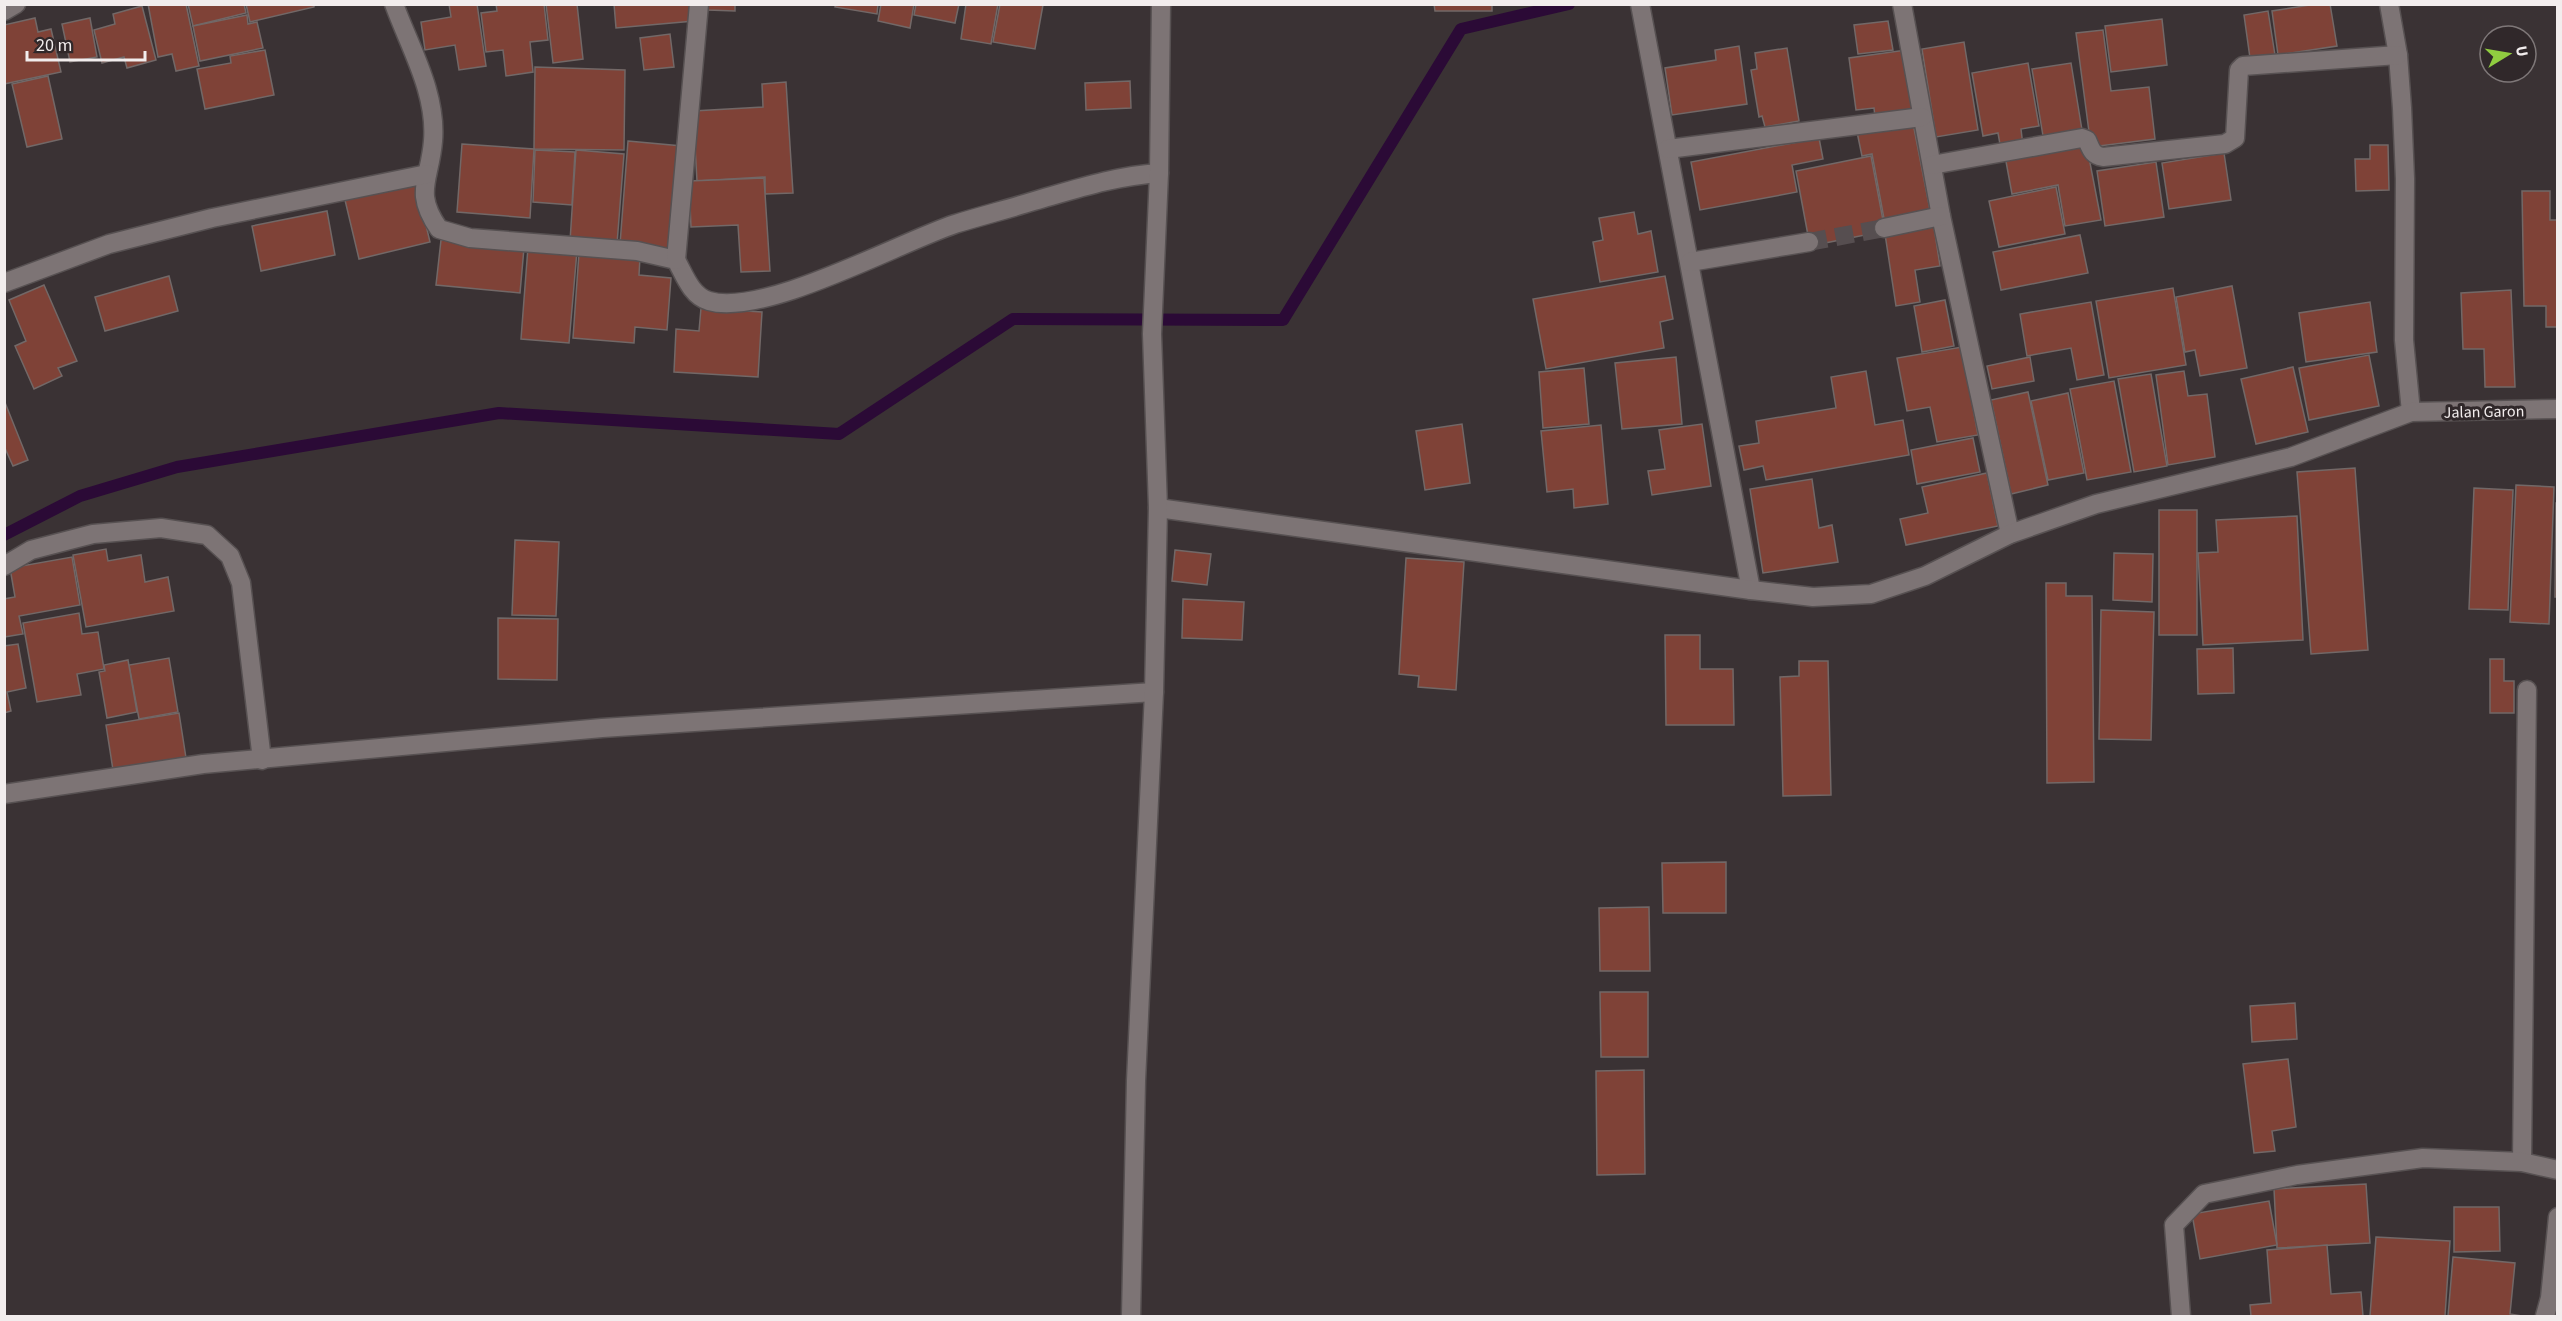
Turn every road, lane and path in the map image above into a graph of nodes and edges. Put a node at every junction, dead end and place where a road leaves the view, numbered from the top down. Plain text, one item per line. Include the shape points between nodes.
1 (16, 4) edge
2 (699, 4) edge
3 (1161, 4) edge
4 (1640, 4) edge
5 (1902, 4) edge
6 (2388, 4) edge
7 (399, 6) edge
8 (4, 11) edge
9 (2398, 55) junction
10 (1922, 117) junction
11 (1668, 149) junction
12 (1932, 165) junction
13 (1159, 173) junction
14 (427, 174) junction
15 (1941, 216) junction
16 (1884, 228) tunnel mouth
17 (1809, 242) tunnel mouth
18 (676, 260) junction
19 (1690, 261) junction
20 (4, 283) edge
21 (2558, 409) edge
22 (2411, 412) junction
23 (1158, 508) junction
24 (2010, 534) junction
25 (4, 566) edge
26 (1751, 590) junction
27 (2527, 690) dead end
28 (1154, 692) junction
29 (262, 760) junction
30 (4, 794) edge
31 (2522, 1162) junction
32 (2558, 1170) edge
33 (2558, 1217) edge
34 (1131, 1317) edge
35 (2181, 1317) edge
36 (2545, 1317) edge

1 - 8 street
2 - 18 street
3 - 13 street
4 - 11 street
5 - 10 street
6 - 9 street
7 - 14 street via 431,107 434,139
9 - 12 street via 2243,66 2239,70 2235,138 2225,144 2103,158 2096,156 2082,138
9 - 22 street via 2405,179 2404,340
10 - 11 street
10 - 12 street
11 - 19 street
12 - 15 street
13 - 18 street via 1102,181 954,225 769,297 740,302 708,301 694,292
13 - 23 street via 1152,333
14 - 18 street via 423,194 426,210 439,229 447,232 497,241 637,251
14 - 20 street via 212,218 109,244
15 - 16 street
15 - 24 street
17 - 19 street
19 - 26 street
21 - 22 street, Jalan Garon
22 - 24 street, Jalan Garon via 2291,457 2096,504
23 - 26 street, Jalan Garon
23 - 28 street
24 - 26 street, Jalan Garon via 1925,576 1871,594 1813,597
25 - 29 street via 31,550 93,534 161,528 207,535 230,556 241,583
27 - 31 street
28 - 29 street via 602,728
28 - 34 street via 1136,1081
29 - 30 street via 203,764
31 - 32 street
31 - 35 street via 2423,1158 2204,1194 2174,1225
33 - 36 street

